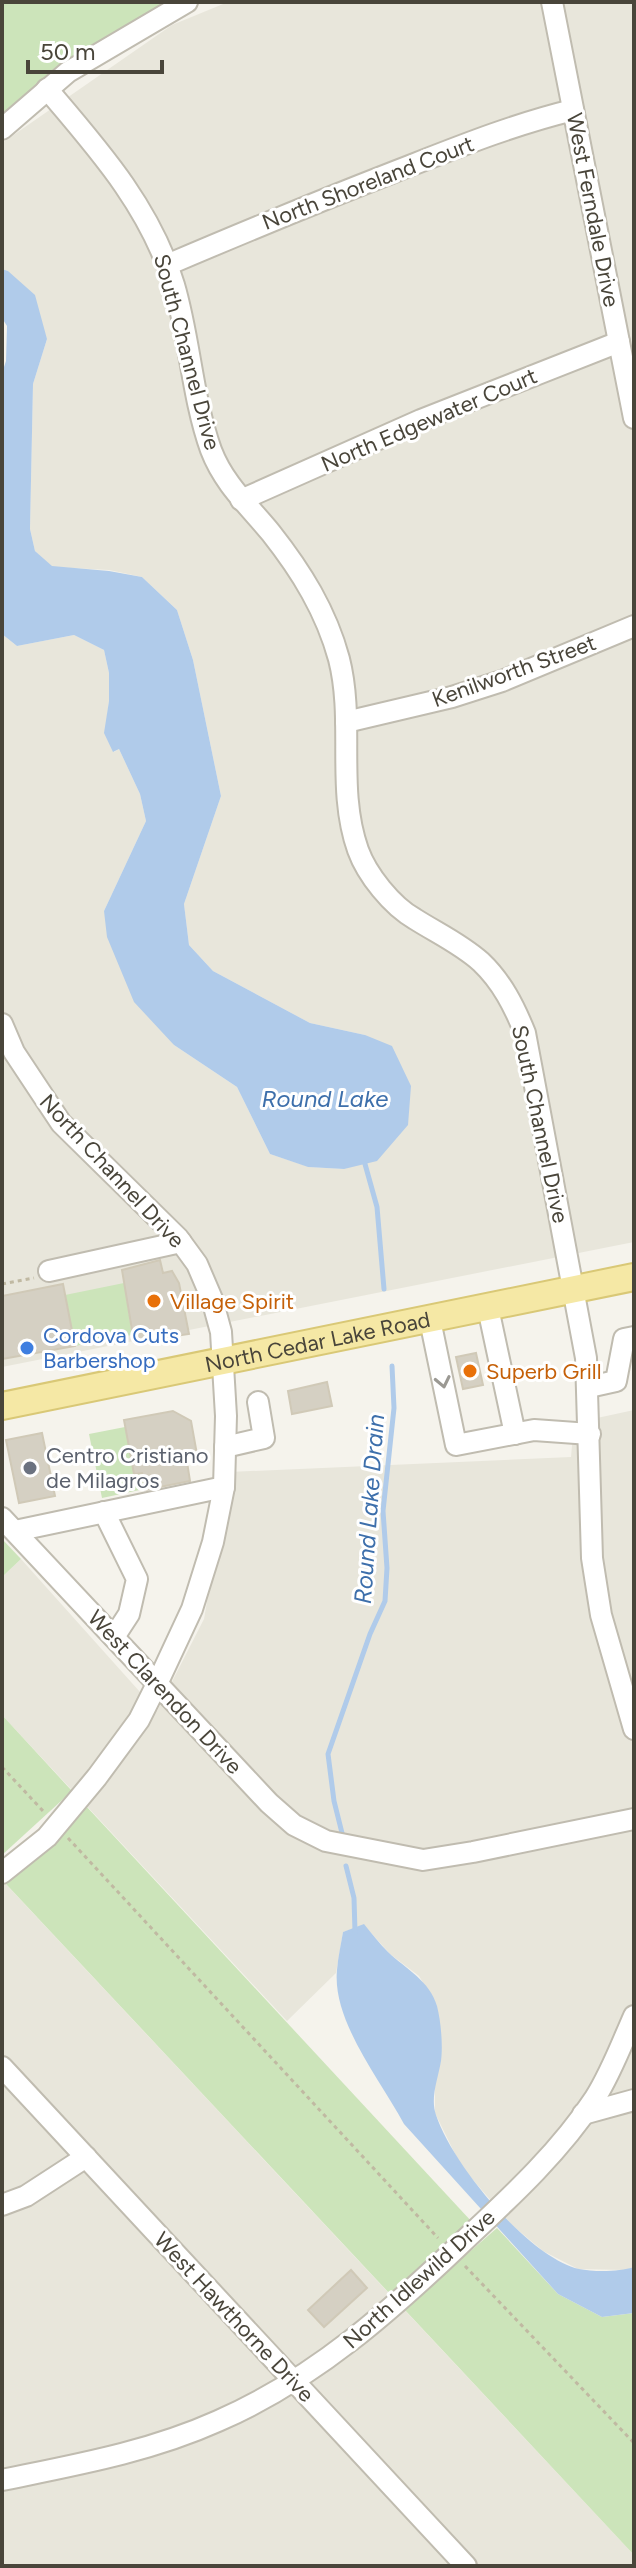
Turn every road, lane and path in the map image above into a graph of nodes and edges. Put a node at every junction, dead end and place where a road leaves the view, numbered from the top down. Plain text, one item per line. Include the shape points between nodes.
1 (187, 2) edge
2 (552, 2) edge
3 (47, 89) junction
4 (573, 110) junction
5 (2, 129) edge
6 (167, 265) junction
7 (619, 342) junction
8 (634, 418) edge
9 (241, 500) junction
10 (634, 626) edge
11 (346, 722) junction
12 (2, 1024) edge
13 (181, 1242) junction
14 (49, 1271) joint
15 (634, 1277) edge
16 (2, 1284) edge
17 (574, 1290) junction
18 (488, 1308) junction
19 (430, 1320) junction
20 (634, 1337) edge
21 (223, 1363) junction
22 (589, 1387) junction
23 (258, 1402) dead end
24 (2, 1406) edge
25 (515, 1434) junction
26 (590, 1434) junction
27 (225, 1447) junction
28 (224, 1487) junction
29 (104, 1512) junction
30 (8, 1524) edge
31 (114, 1637) junction
32 (157, 1684) junction
33 (634, 1729) edge
34 (2, 1767) edge
35 (634, 1819) edge
36 (55, 1825) junction
37 (2, 1873) edge
38 (634, 2016) edge
39 (2, 2067) edge
40 (634, 2100) edge
41 (583, 2114) junction
42 (86, 2157) junction
43 (2, 2205) edge
44 (452, 2252) junction
45 (294, 2381) junction
46 (634, 2443) edge
47 (2, 2480) edge
48 (466, 2566) edge

1 - 3 street
2 - 4 street, West Ferndale Drive
3 - 5 street
3 - 6 street, South Channel Drive via 112,164 142,210
4 - 6 street, North Shoreland Court via 468,143
4 - 7 street, West Ferndale Drive
6 - 9 street, South Channel Drive via 211,450
7 - 8 street, West Ferndale Drive
7 - 9 street, North Edgewater Court via 421,420
9 - 11 street, South Channel Drive via 305,579 326,618 339,660
10 - 11 street, Kenilworth Street via 502,681
11 - 17 street, South Channel Drive via 349,809 358,852 379,885 411,917 482,962 509,996 525,1033
12 - 13 street, North Channel Drive via 14,1052 61,1123
13 - 14 street
13 - 21 street, North Channel Drive via 212,1299
14 - 16 path via 50,1275
15 - 17 main road, North Cedar Lake Road
17 - 18 main road, North Cedar Lake Road
17 - 22 street, South Channel Drive
18 - 19 main road, North Cedar Lake Road
18 - 25 street
19 - 21 main road, North Cedar Lake Road
19 -> 25 street via 456,1445
20 - 22 street via 624,1339 616,1381
21 - 24 main road, North Cedar Lake Road
21 - 27 street, North Channel Drive
22 - 26 street, South Channel Drive
23 - 27 street via 264,1438
25 - 26 street
26 - 33 street, South Channel Drive via 592,1558 601,1615
27 - 28 street, North Channel Drive
28 - 29 street
28 - 32 street, North Channel Drive via 192,1609
29 - 30 street
29 - 31 street via 137,1579 129,1614
30 - 31 street, West Clarendon Drive
31 - 32 street, West Clarendon Drive
32 - 35 street, West Clarendon Drive via 294,1825 343,1846 423,1860
32 - 36 street, North Channel Drive via 139,1720
34 - 36 path
36 - 37 street, North Channel Drive
36 - 44 path
38 - 41 street via 597,2096
39 - 42 street, West Hawthorne Drive
40 - 41 street
41 - 44 street, North Idlewild Drive via 566,2138
42 - 43 street via 26,2196
42 - 45 street, West Hawthorne Drive
44 - 45 street, North Idlewild Drive via 400,2302
44 - 46 path
45 - 47 street, North Idlewild Drive via 216,2422 150,2446
45 - 48 street, West Hawthorne Drive

